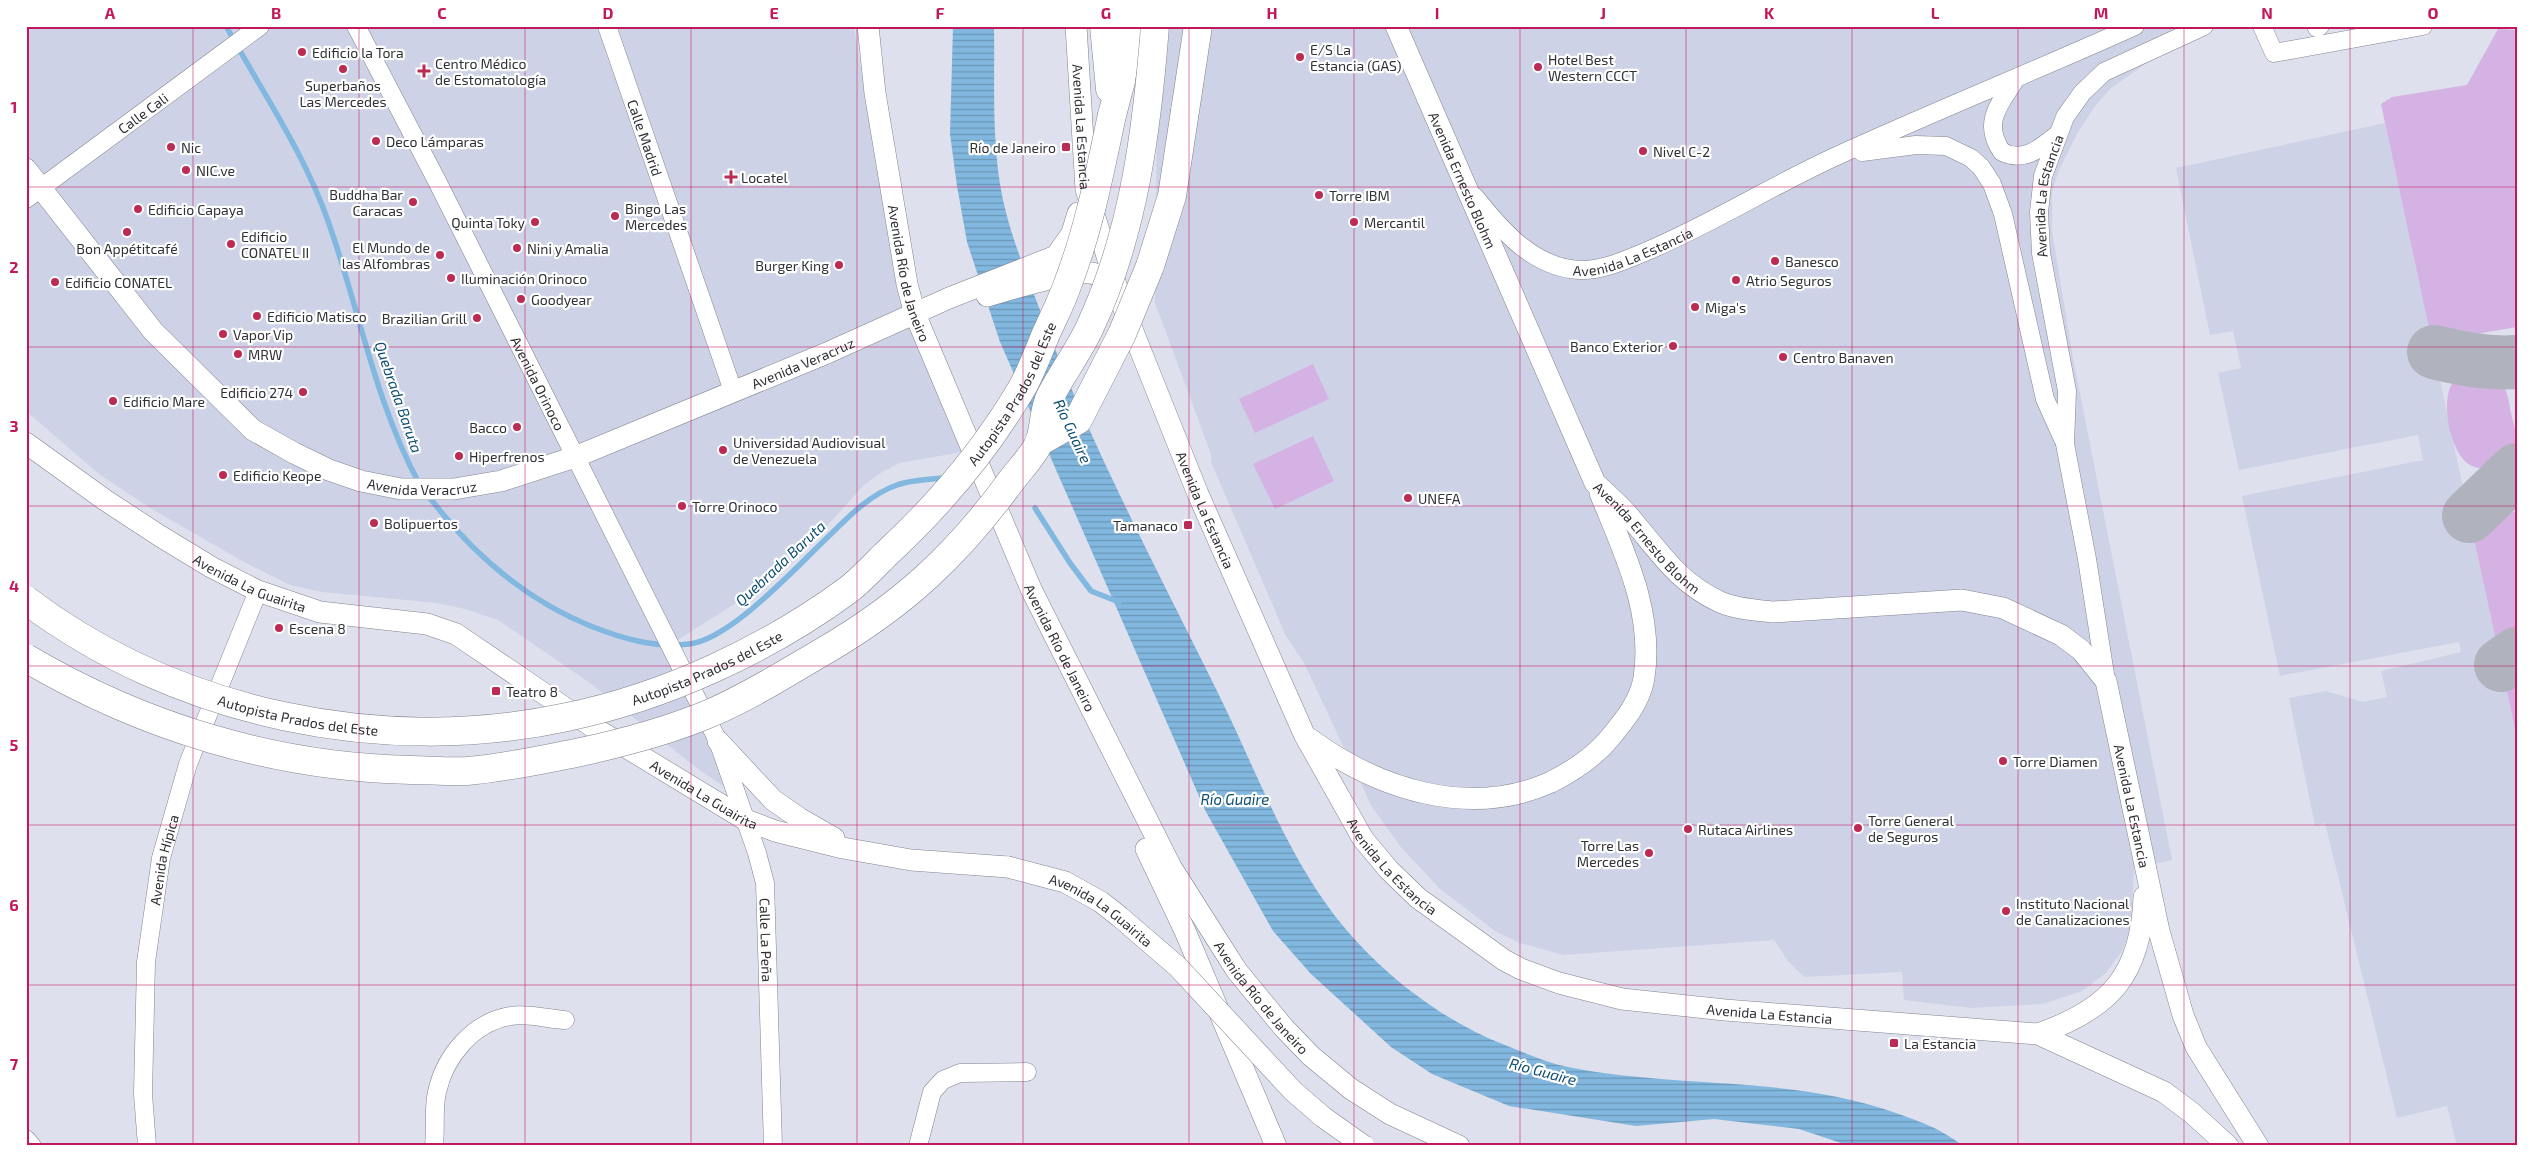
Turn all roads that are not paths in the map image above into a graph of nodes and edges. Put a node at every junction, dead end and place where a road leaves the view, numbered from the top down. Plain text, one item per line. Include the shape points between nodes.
1 (356, 26) edge
2 (607, 26) edge
3 (868, 26) edge
4 (1076, 26) edge
5 (1104, 26) edge
6 (1130, 26) edge
7 (1155, 26) edge
8 (1198, 26) edge
9 (1396, 26) edge
10 (2135, 26) edge
11 (2204, 26) edge
12 (2262, 26) edge
13 (2316, 26) edge
14 (2320, 26) edge
15 (2422, 26) edge
16 (256, 29) edge
17 (2015, 80) junction
18 (1112, 115) junction
19 (2058, 134) junction
20 (1839, 155) junction
21 (26, 169) edge
22 (1467, 187) junction
23 (1086, 189) junction
24 (34, 194) edge
25 (1059, 266) junction
26 (1122, 304) junction
27 (915, 314) junction
28 (733, 390) junction
29 (26, 442) edge
30 (1039, 442) junction
31 (2066, 444) junction
32 (575, 457) junction
33 (1595, 482) junction
34 (258, 591) junction
35 (26, 600) edge
36 (26, 658) edge
37 (2106, 680) junction
38 (1094, 717) junction
39 (1304, 734) junction
40 (718, 741) junction
41 (746, 820) junction
42 (861, 851) junction
43 (2146, 868) junction
44 (565, 1020) dead end
45 (2038, 1034) junction
46 (1027, 1072) dead end
47 (26, 1139) edge
48 (32, 1146) edge
49 (146, 1146) edge
50 (434, 1146) edge
51 (773, 1146) edge
52 (918, 1146) edge
53 (1276, 1146) edge
54 (1364, 1146) edge
55 (1459, 1146) edge
56 (2228, 1146) edge
57 (2258, 1146) edge

1 - 32 street, Avenida Orinoco
2 - 28 street, Calle Madrid
3 - 27 street, Avenida Río de Janeiro via 875,93 907,284
4 - 23 street, Avenida La Estancia
5 - 18 highway
6 - 18 highway, Autopista Prados del Este
7 - 30 highway, bridge via 1149,102 1138,172 1118,255 1089,329 1048,401
8 - 30 highway, bridge via 1172,196 1150,266 1122,334 1078,420
9 - 22 street, Avenida Ernesto Blohm
10 - 17 street, Avenida La Estancia
11 - 19 street, Avenida La Estancia via 2104,72 2082,93 2065,117
12 - 15 street via 2274,52
13 - 14 street
16 - 24 street, Calle Cali
17 - 19 street via 2000,103 1991,127 2002,152 2020,156 2032,153
17 - 20 street, Avenida La Estancia
18 - 35 highway, Autopista Prados del Este, bridge via 1083,240 1069,282 1023,386 966,471 916,526 851,588 796,625 733,659 640,697 567,717 487,729 420,731 357,727 283,717 197,692 104,652
19 - 31 street, Avenida La Estancia via 2043,176 2039,212 2041,253 2067,392
20 - 22 street, Avenida La Estancia via 1676,239 1612,264 1581,271 1533,256 1506,234
20 - 31 street, Avenida La Estancia via 1916,145 1946,146 1971,158 1981,167 1992,184 2003,214 2045,399
21 - 24 street, Avenida Veracruz
22 - 33 street, Avenida Ernesto Blohm
23 - 25 street
23 - 26 street, Avenida La Estancia
24 - 32 street, Avenida Veracruz via 153,332 253,430 294,453 361,481 401,489 454,489 501,481
25 - 26 street via 1103,278
25 - 27 street
25 - 27 street via 949,298
26 - 39 street, Avenida La Estancia via 1201,501
27 - 28 street, Avenida Veracruz
27 - 38 street, Avenida Río de Janeiro via 1031,589
28 - 32 street, Avenida Veracruz
29 - 34 street, Avenida La Guairita via 152,531
30 - 36 highway, bridge via 980,524 944,562 864,628 716,711 664,731 610,746 519,765 465,771 384,769 315,762 233,746 160,722 70,684
31 - 37 street, Avenida La Estancia
32 - 40 street, Avenida Orinoco, bridge
33 - 37 street, Avenida Ernesto Blohm via 1633,520 1665,562 1702,592 1722,603 1773,612 1962,600 2002,608 2061,635 2081,650
33 - 39 street via 1632,572 1644,616 1646,644 1644,679 1626,721 1587,760 1572,772 1524,792 1460,800 1404,787 1366,772 1336,758
34 - 41 street, Avenida La Guairita via 320,612 427,624 456,634 596,729
34 - 49 street, Avenida Hípica via 188,764 161,858 145,980 143,1086
37 - 43 street, Avenida La Estancia
38 - 53 street via 1109,770 1185,931
38 - 55 street, Avenida Río de Janeiro via 1171,867 1238,971 1284,1028 1311,1056 1351,1088 1390,1114
39 - 45 street, Avenida La Estancia via 1363,839 1389,870 1418,898 1504,960 1529,973 1622,999 1734,1011
40 - 41 street, Calle La Peña
40 - 42 street via 773,800 798,818
41 - 42 street, Avenida La Guairita via 775,831
41 - 51 street, Calle La Peña via 765,883
42 - 54 street, Avenida La Guairita, bridge via 911,860 1008,868 1065,882 1114,912 1178,967 1293,1090 1323,1117
43 - 45 street via 2140,938 2134,961 2125,975 2090,1010 2066,1024
43 - 57 street, Avenida La Estancia via 2169,973 2183,1015 2196,1046
44 - 50 street via 512,1016 491,1022 456,1049 444,1068 437,1093
45 - 56 street, Avenida La Estancia via 2164,1092
46 - 52 street via 960,1073 942,1080 932,1092
47 - 48 street

